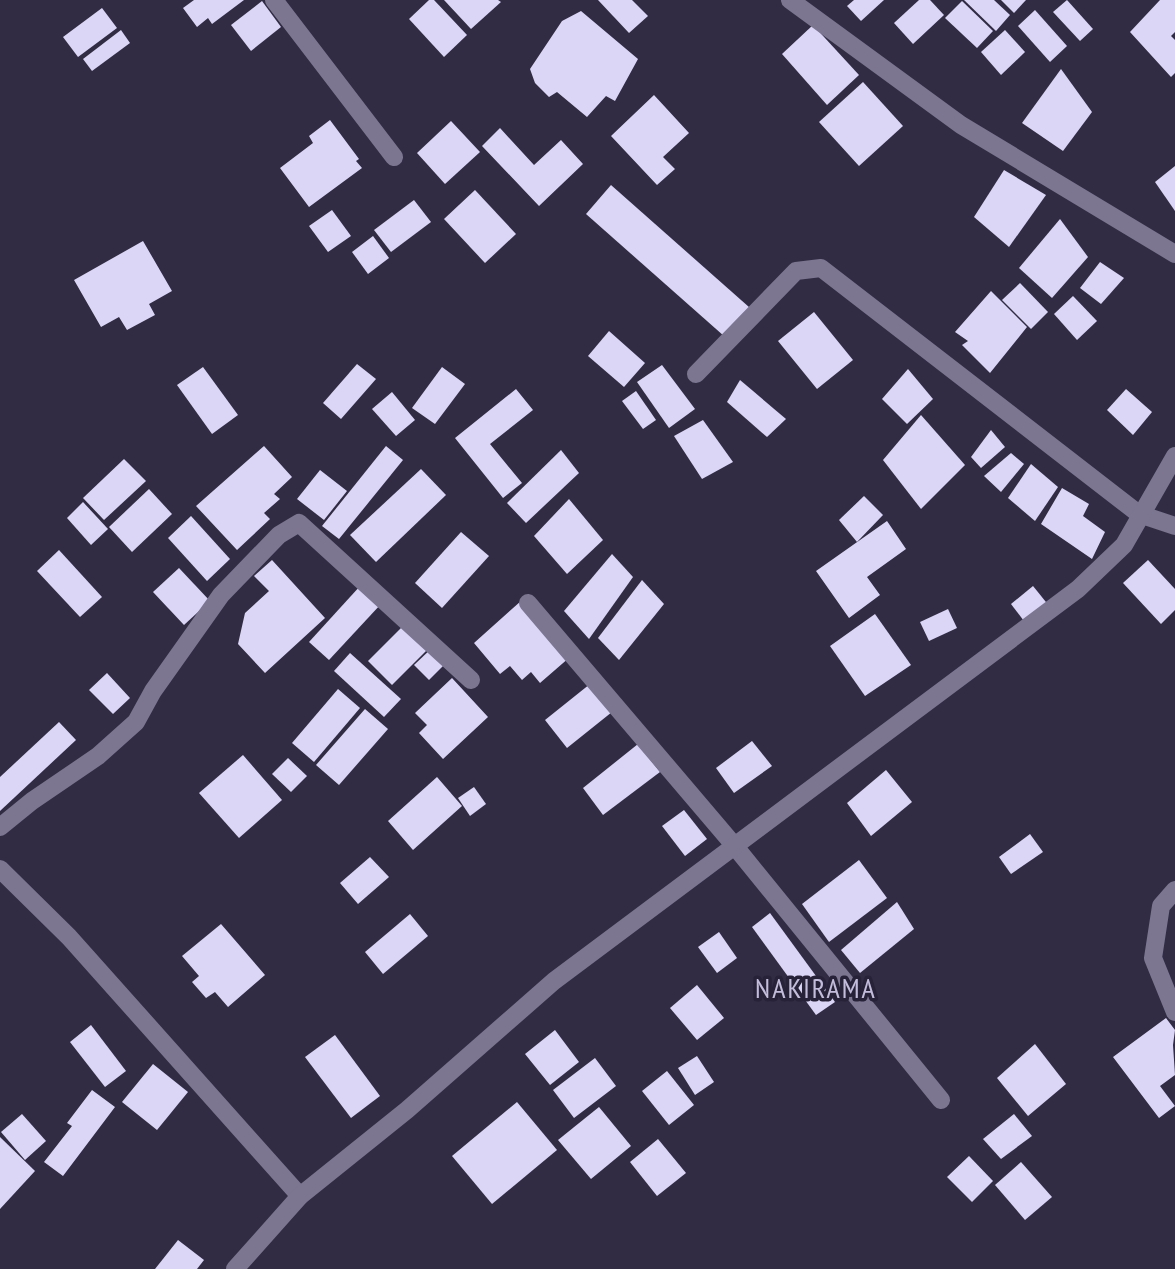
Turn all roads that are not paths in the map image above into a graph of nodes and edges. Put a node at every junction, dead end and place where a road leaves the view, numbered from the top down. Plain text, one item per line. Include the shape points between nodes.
1 (274, 0) edge
2 (790, 0) edge
3 (394, 157) dead end
4 (1175, 254) edge
5 (696, 374) dead end
6 (1175, 456) edge
7 (1139, 514) junction
8 (1175, 526) edge
9 (528, 603) dead end
10 (471, 680) dead end
11 (0, 827) edge
12 (733, 844) junction
13 (2, 874) edge
14 (1175, 890) edge
15 (1175, 1012) edge
16 (941, 1100) dead end
17 (300, 1196) junction
18 (235, 1269) edge

1 - 3 street
2 - 4 street via 961,125
5 - 7 street via 796,271 821,268
6 - 7 street
7 - 8 street
7 - 12 street via 1124,545 1078,589
9 - 12 street
10 - 11 street via 299,523 278,535 221,596 136,722 98,756
12 - 16 street
12 - 17 street via 554,981
13 - 17 street via 69,937
14 - 15 street via 1161,906 1153,958
17 - 18 street

